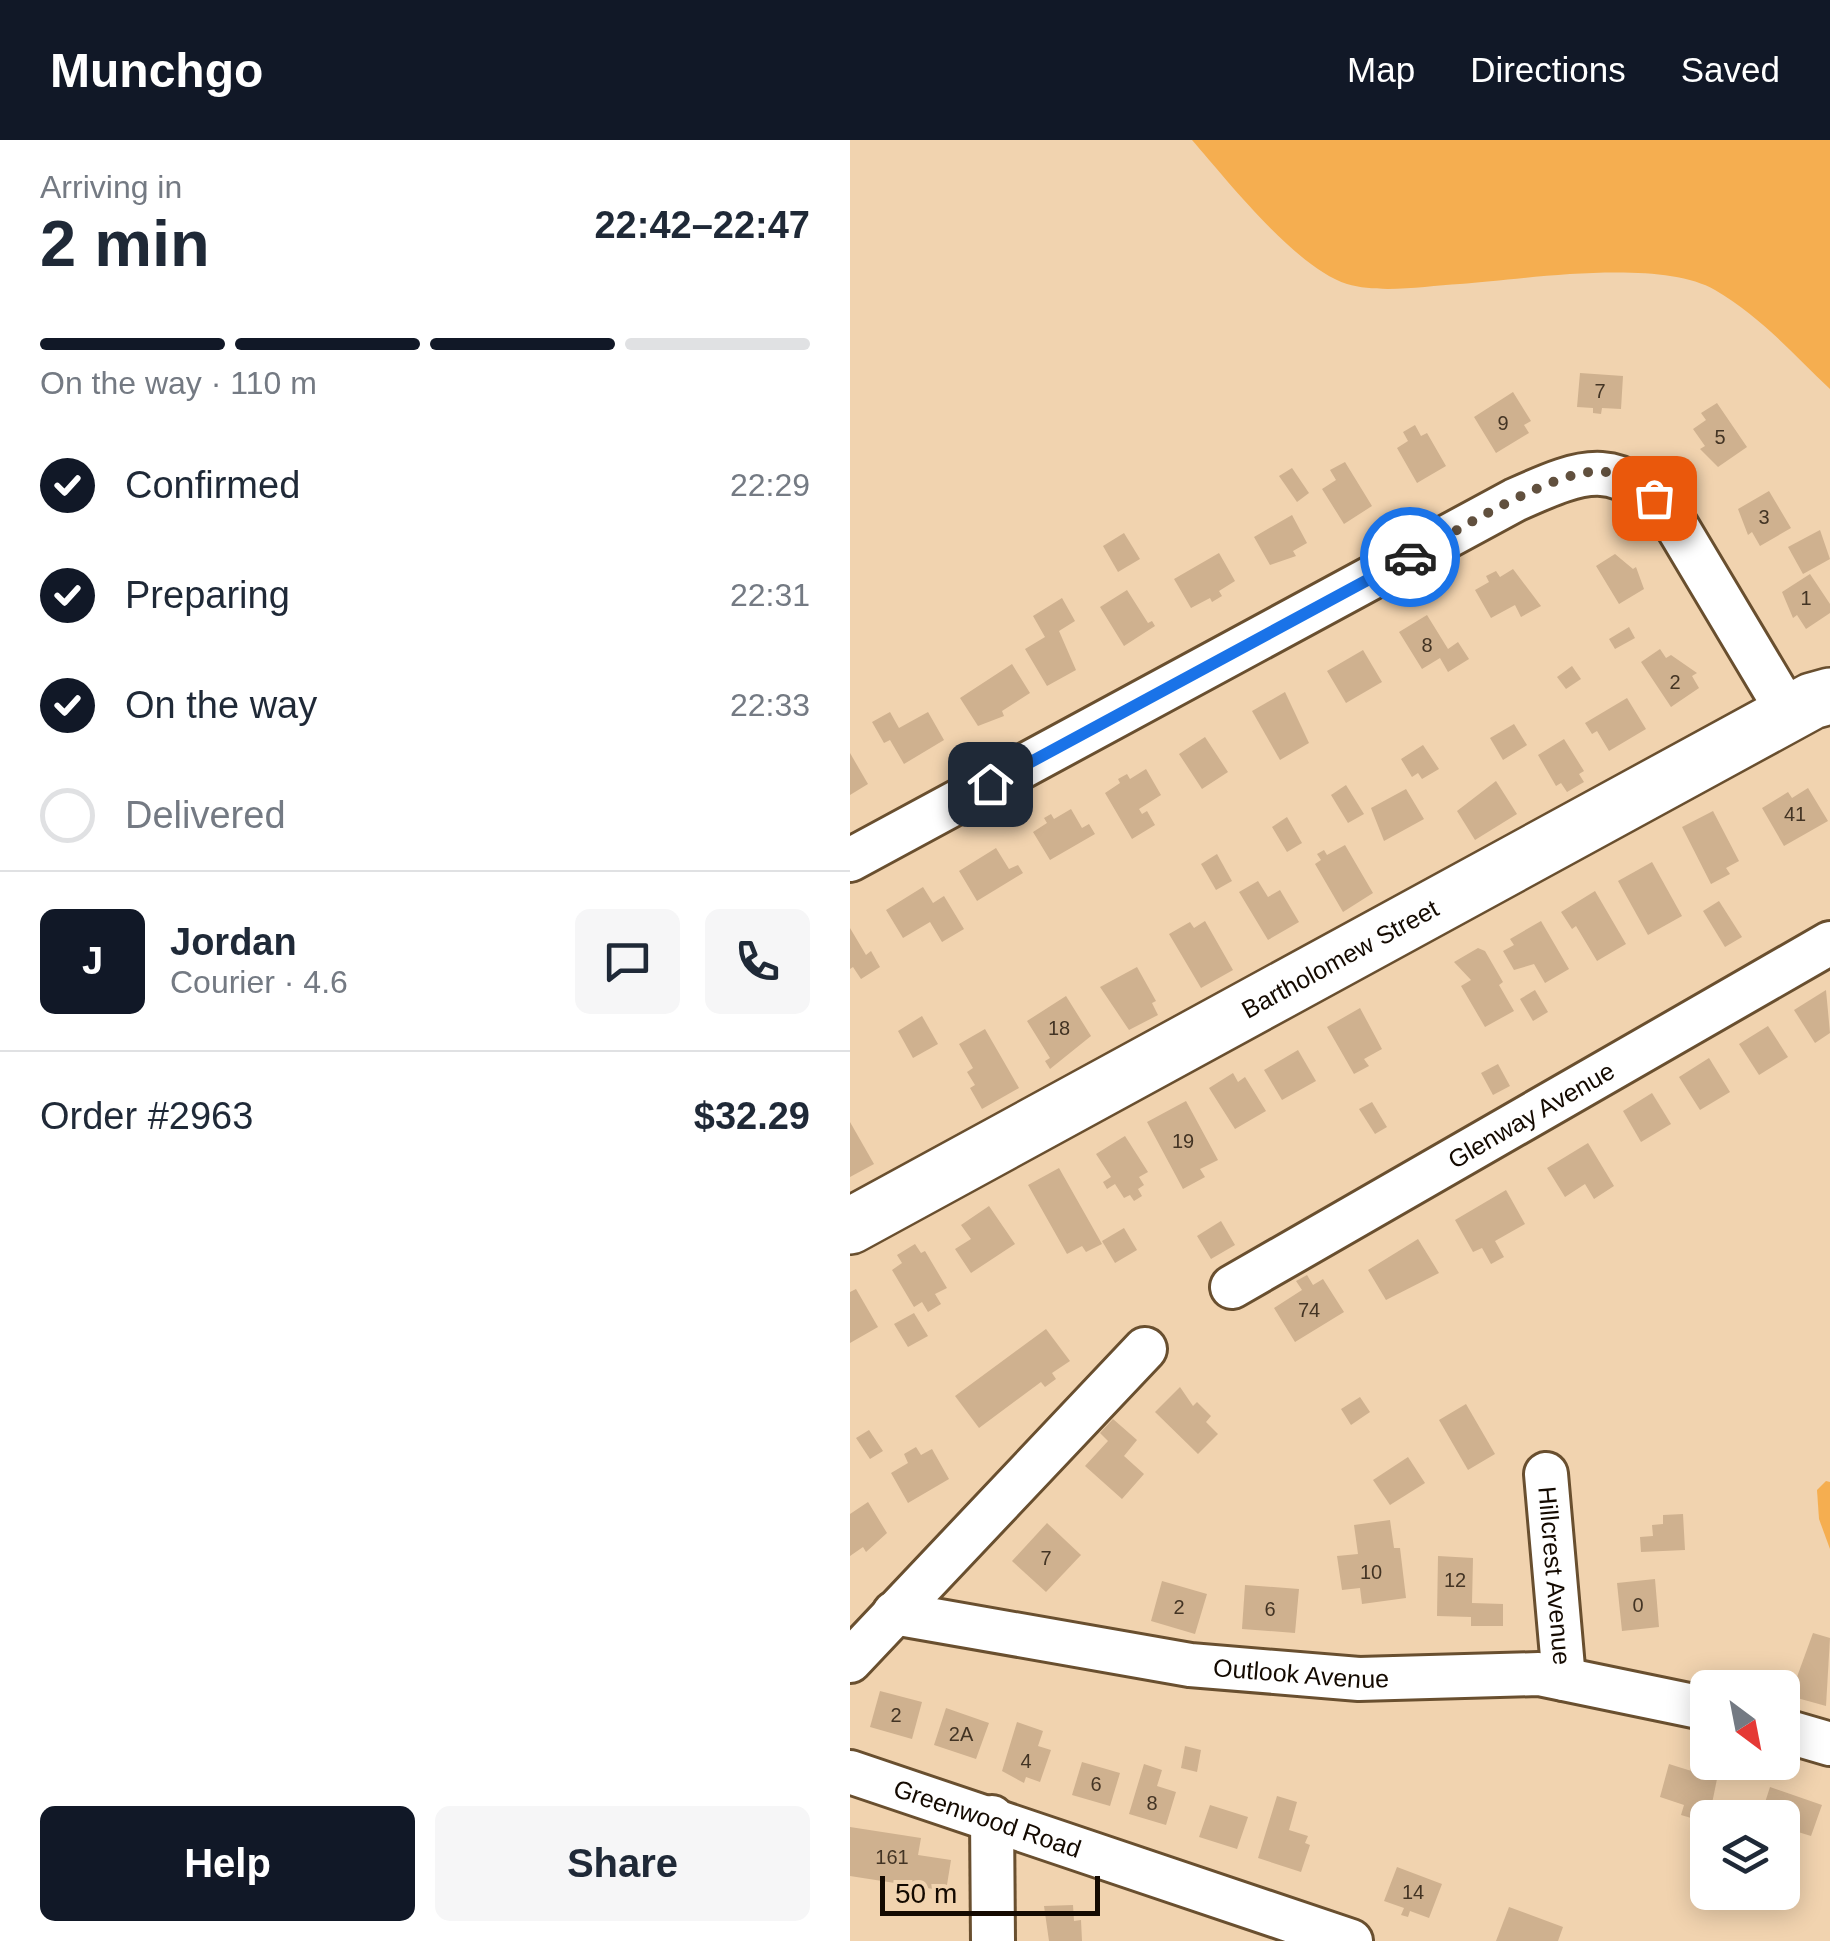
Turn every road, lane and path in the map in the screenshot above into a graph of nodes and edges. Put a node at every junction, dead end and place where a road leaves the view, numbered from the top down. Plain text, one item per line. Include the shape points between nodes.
1 (1809, 705) edge
2 (850, 860) edge
3 (1830, 943) edge
4 (850, 1226) edge
5 (1232, 1286) dead end
6 (1145, 1350) dead end
7 (1546, 1474) dead end
8 (894, 1613) junction
9 (850, 1661) edge
10 (1564, 1679) junction
11 (1690, 1705) edge
12 (1800, 1735) edge
13 (1830, 1744) edge
14 (850, 1772) edge
15 (992, 1818) junction
16 (1282, 1929) edge
17 (993, 1941) edge
18 (1351, 1941) edge

1 - 2 street via 1654,498 1628,479 1581,472 1515,500
1 - 4 main road, Bartholomew Street
3 - 5 street, Glenway Avenue
6 - 8 street
7 - 10 street, Hillcrest Avenue
8 - 9 street
8 - 10 street, Outlook Avenue via 1190,1665 1359,1679
10 - 11 street, Outlook Avenue
12 - 13 street
14 - 15 street, Greenwood Road
15 - 16 street, Greenwood Road
15 - 17 street
16 - 18 street, Greenwood Road

